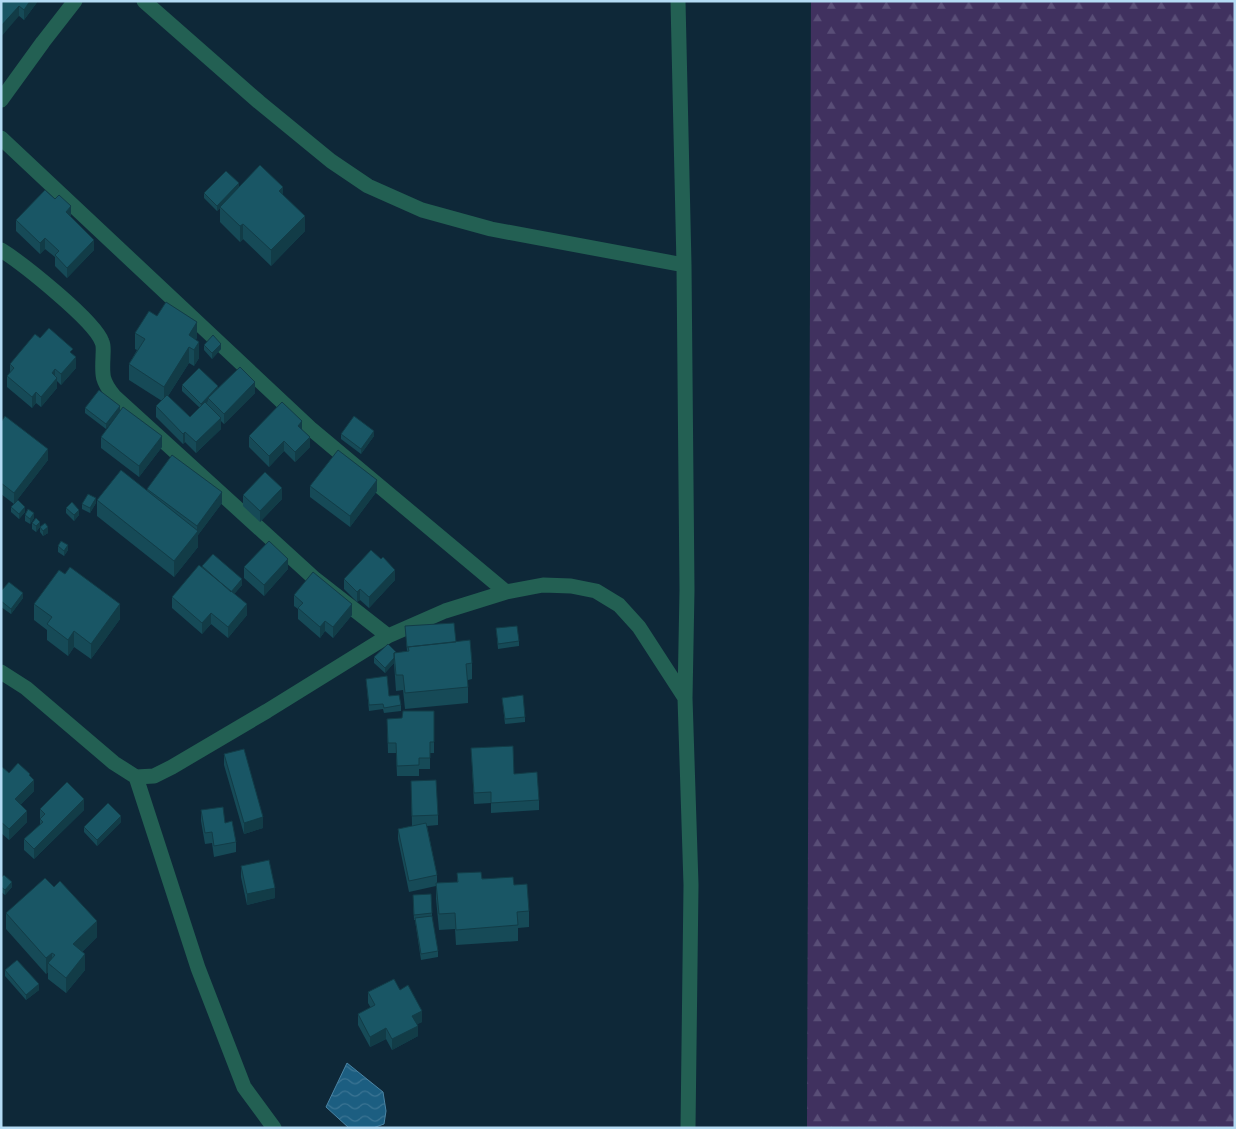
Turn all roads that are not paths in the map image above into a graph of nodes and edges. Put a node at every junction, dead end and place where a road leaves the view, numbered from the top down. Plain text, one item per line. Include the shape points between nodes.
1 (75, 1) edge
2 (144, 1) edge
3 (678, 1) edge
4 (1, 100) edge
5 (1, 138) edge
6 (1, 250) edge
7 (684, 265) junction
8 (506, 592) junction
9 (388, 636) junction
10 (1, 672) edge
11 (685, 698) junction
12 (136, 777) junction
13 (274, 1128) edge
14 (688, 1128) edge

1 - 4 street
2 - 7 street via 259,102 331,161 368,186 422,210 491,229
3 - 7 street
5 - 8 street via 310,428
6 - 9 street via 69,303 96,330 103,343 104,383 114,396 315,579
7 - 11 street
8 - 9 street via 445,611
8 - 11 street via 543,585 596,591 619,605 640,627
9 - 12 street via 172,767 154,776
10 - 12 street via 26,688 114,764
11 - 14 street via 691,885
12 - 13 street via 198,968 240,1078

